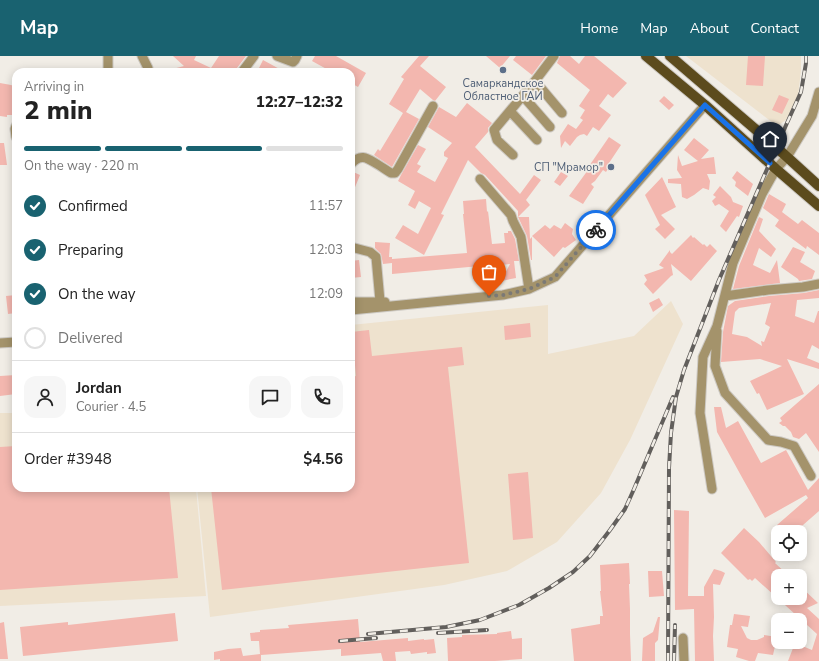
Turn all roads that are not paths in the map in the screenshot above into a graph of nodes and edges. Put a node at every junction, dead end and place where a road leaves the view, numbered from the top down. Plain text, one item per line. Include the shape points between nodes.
1 (108, 56) edge
2 (142, 56) edge
3 (254, 56) edge
4 (277, 56) edge
5 (297, 56) edge
6 (554, 56) edge
7 (646, 56) edge
8 (670, 56) edge
9 (108, 68) edge
10 (148, 68) dead end
11 (245, 68) edge
12 (535, 81) junction
13 (819, 92) edge
14 (523, 96) junction
15 (705, 105) junction
16 (433, 106) dead end
17 (510, 111) junction
18 (562, 113) dead end
19 (550, 127) dead end
20 (537, 140) dead end
21 (513, 156) dead end
22 (787, 157) junction
23 (355, 161) edge
24 (776, 169) junction
25 (480, 179) dead end
26 (819, 186) edge
27 (819, 206) edge
28 (355, 248) edge
29 (819, 284) edge
30 (529, 289) junction
31 (725, 296) junction
32 (380, 301) junction
33 (355, 302) edge
34 (406, 304) junction
35 (355, 310) edge
36 (717, 326) junction
37 (12, 342) edge
38 (0, 343) edge
39 (811, 476) dead end
40 (712, 489) dead end
41 (683, 638) dead end
42 (684, 661) edge

1 - 9 street
2 - 10 street
3 - 11 street
4 - 5 street via 293,62
6 - 12 street
7 - 15 main road
8 - 22 main road
12 - 14 street
12 - 18 street
13 - 22 street via 812,116
14 - 17 street
14 - 19 street
15 - 24 main road
15 - 30 street via 555,277
16 - 23 street via 395,173 367,158
17 - 20 street
17 - 21 street via 494,130 497,140
22 - 24 street
22 - 26 main road
24 - 27 main road
24 - 31 street via 762,194 733,263
25 - 30 street via 511,215 521,237
28 - 32 street via 370,252 376,257
29 - 31 street
30 - 34 street via 503,295
31 - 36 street
32 - 33 street
32 - 34 street
34 - 35 street
36 - 39 street via 715,366 725,393 768,440 794,446
36 - 40 street via 703,357 700,413
37 - 38 street
41 - 42 street

